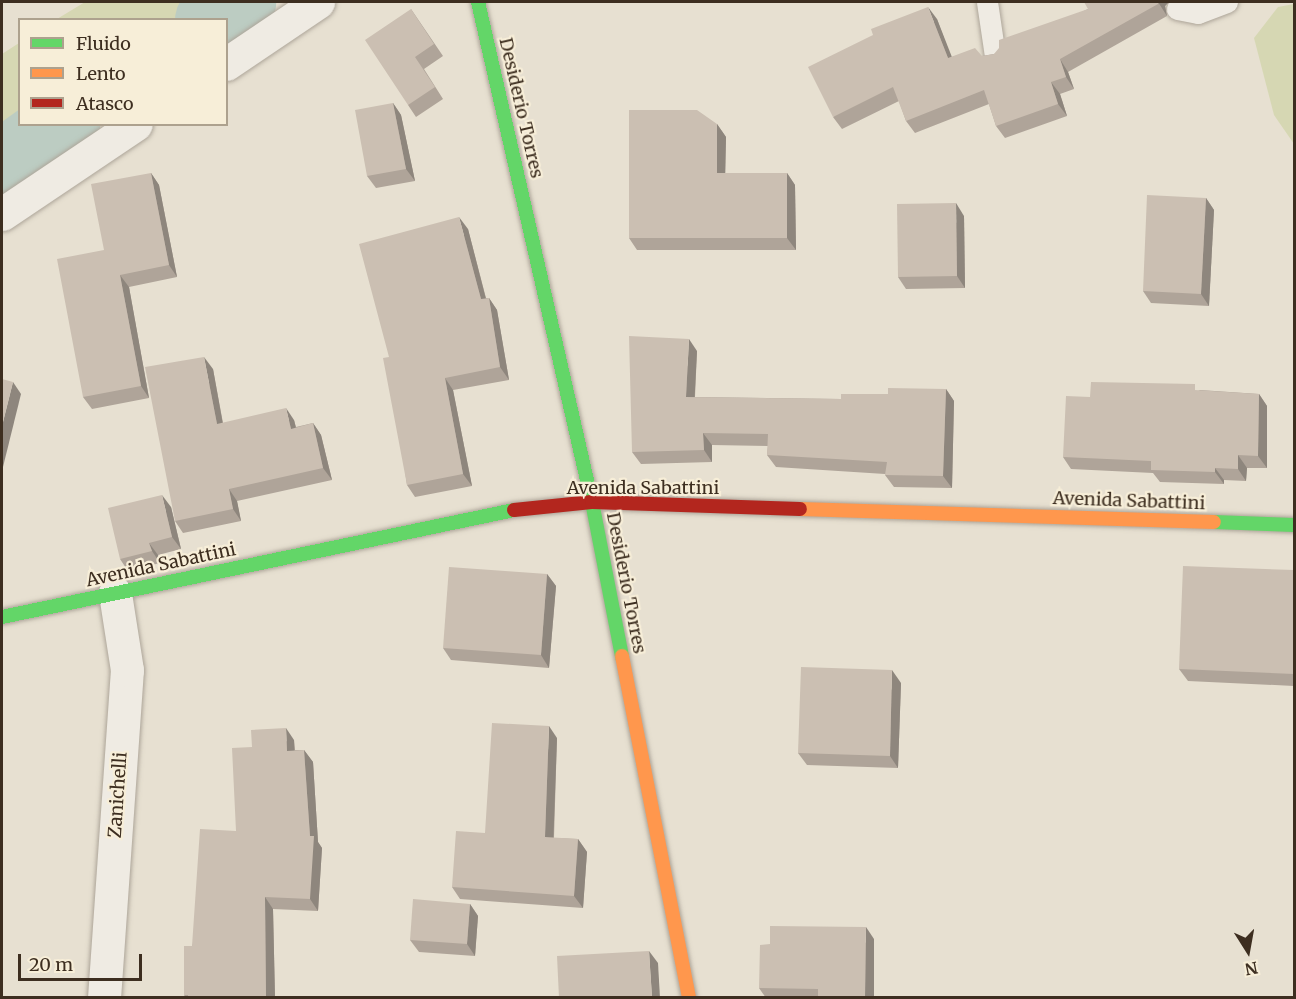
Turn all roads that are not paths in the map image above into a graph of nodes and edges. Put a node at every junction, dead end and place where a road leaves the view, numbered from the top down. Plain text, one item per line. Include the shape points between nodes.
1 (478, 2) edge
2 (987, 2) edge
3 (1227, 2) edge
4 (312, 4) edge
5 (1178, 9) dead end
6 (995, 56) edge
7 (228, 63) edge
8 (133, 126) edge
9 (2, 214) edge
10 (592, 502) junction
11 (1294, 525) edge
12 (115, 593) junction
13 (2, 617) edge
14 (104, 998) edge
15 (689, 998) edge

1 - 10 street, Desiderio Torres
2 - 6 lane
3 - 5 lane via 1197,13
4 - 7 street
8 - 9 street
10 - 11 street, Avenida Sabattini
10 - 12 street, Avenida Sabattini via 507,511
10 - 15 street, Desiderio Torres
12 - 13 street, Avenida Sabattini
12 - 14 street, Zanichelli via 127,670

